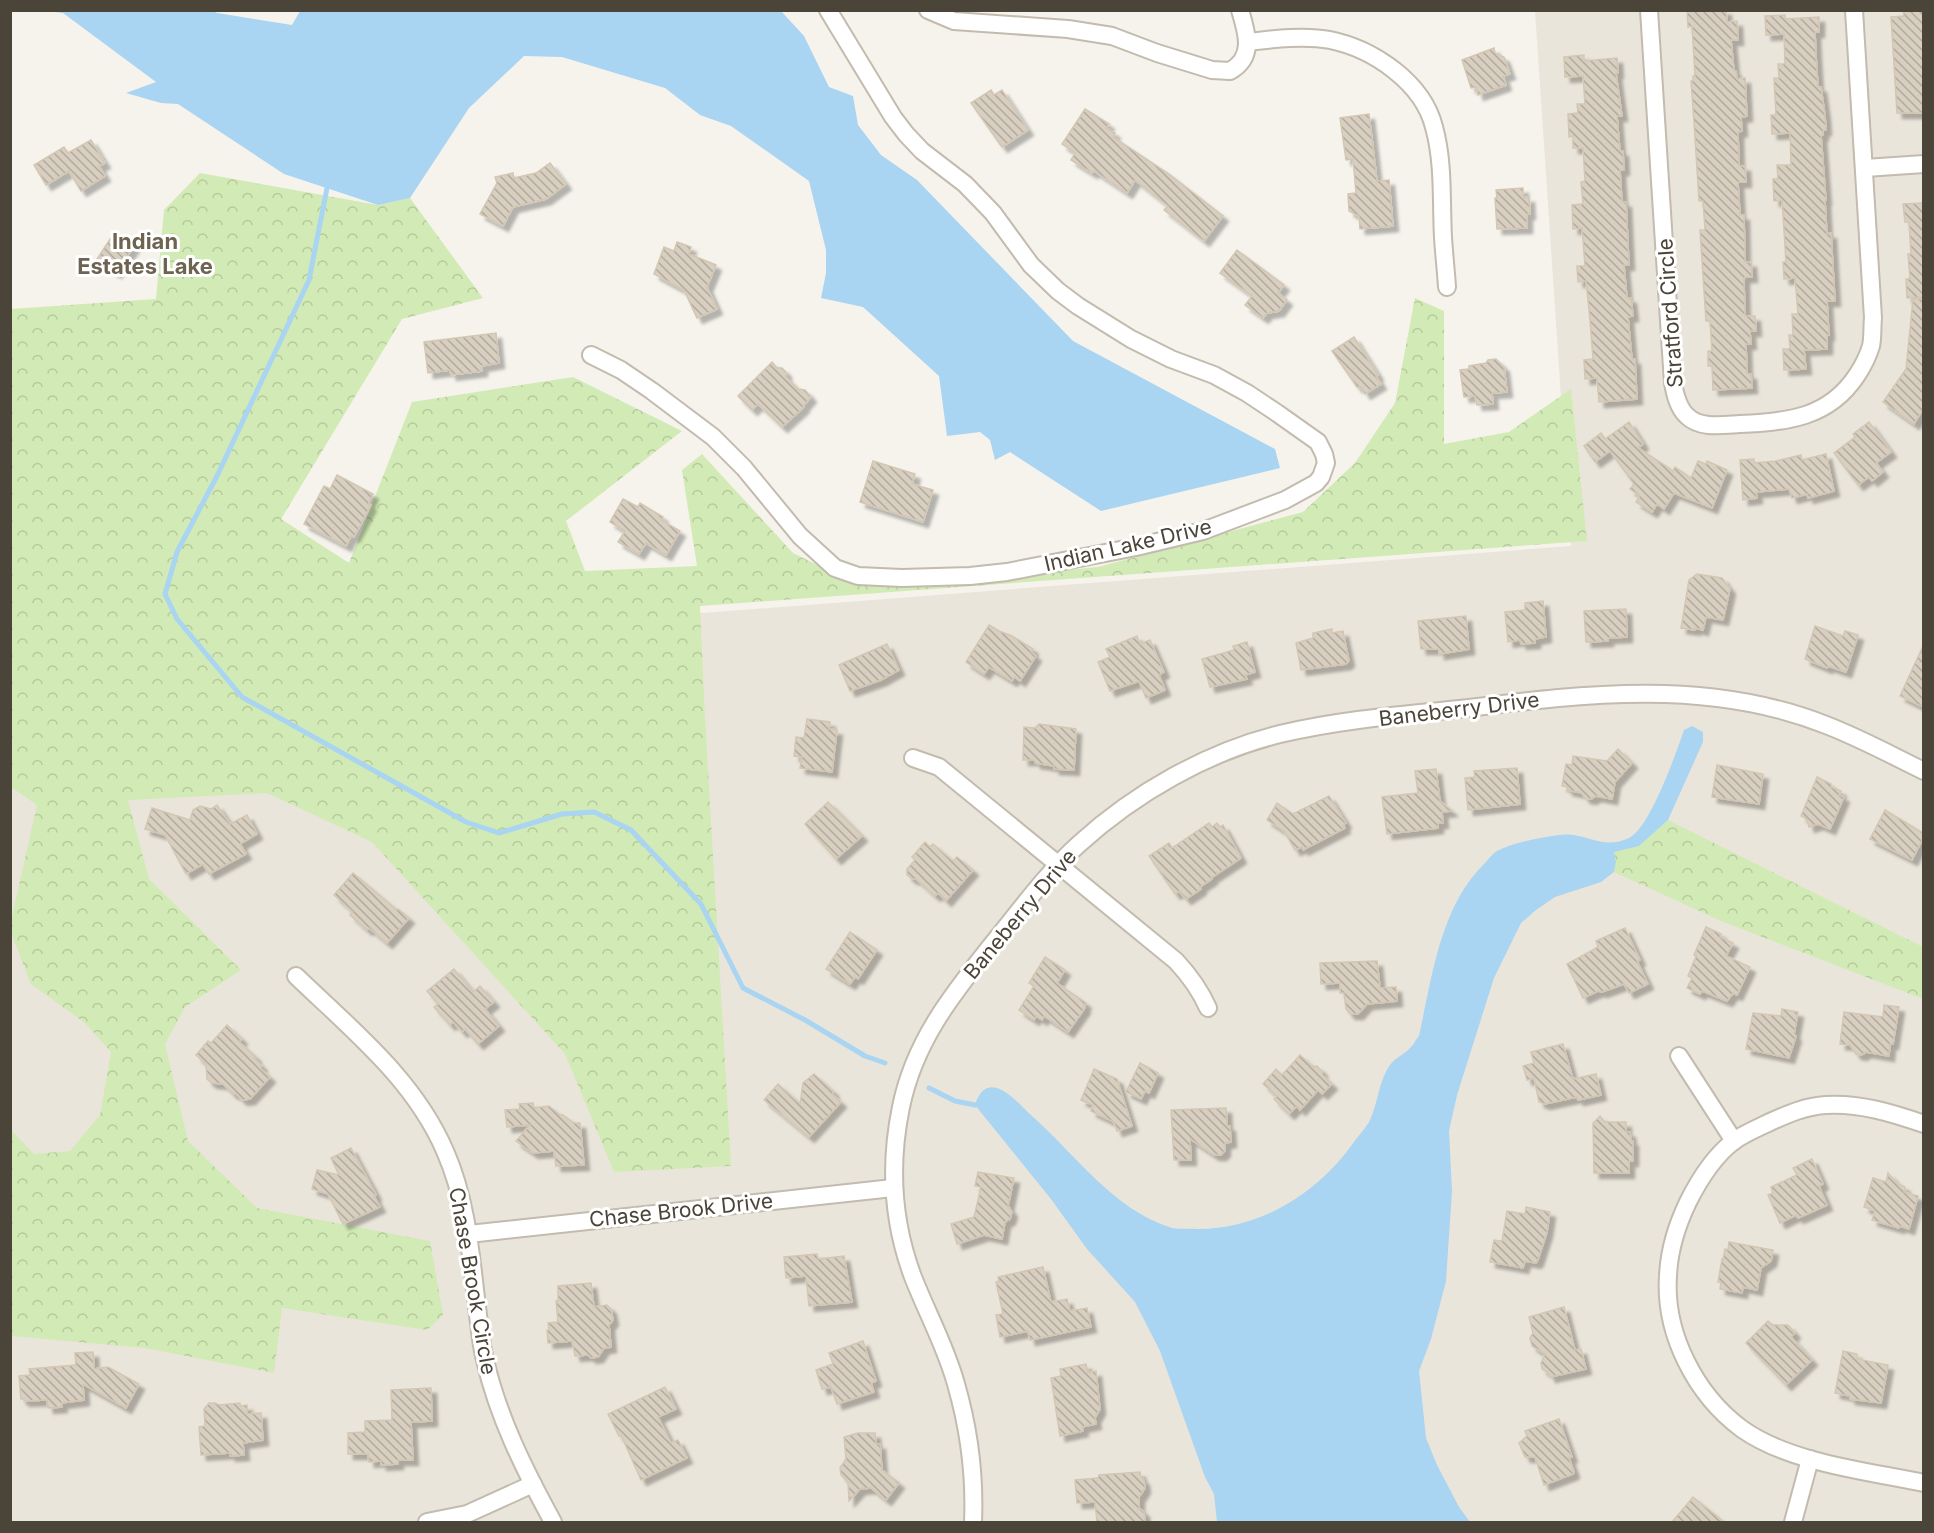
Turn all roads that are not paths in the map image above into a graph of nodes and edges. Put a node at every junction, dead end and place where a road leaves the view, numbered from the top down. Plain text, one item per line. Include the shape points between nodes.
1 (828, 10) edge
2 (928, 10) edge
3 (1240, 10) edge
4 (1649, 10) edge
5 (1854, 10) edge
6 (1248, 42) junction
7 (1923, 164) edge
8 (1865, 168) junction
9 (1448, 287) dead end
10 (591, 355) dead end
11 (913, 758) dead end
12 (1923, 771) edge
13 (1059, 864) junction
14 (296, 976) dead end
15 (1208, 1008) dead end
16 (1679, 1056) dead end
17 (1923, 1124) edge
18 (1734, 1141) junction
19 (893, 1188) junction
20 (469, 1234) junction
21 (1810, 1459) junction
22 (1923, 1483) edge
23 (533, 1484) junction
24 (427, 1522) edge
25 (553, 1522) edge
26 (973, 1522) edge
27 (1793, 1522) edge

1 - 10 street, Indian Lake Drive via 906,134 965,184 1051,284 1131,339 1214,375 1318,442 1326,464 1321,477 1285,500 1223,524 1136,547 970,576 858,576 835,568 800,536 713,437 621,370
2 - 6 street via 954,21 1112,36 1212,70 1235,68 1244,59
3 - 6 street
4 - 8 street, Stratford Circle via 1673,382 1680,406 1693,421 1707,425 1795,419 1826,406 1851,385 1871,345 1873,318
5 - 8 street, Stratford Circle
6 - 9 street via 1283,38 1330,40 1370,55 1398,72 1416,90 1428,109 1441,164
7 - 8 street
11 - 13 street via 939,767
12 - 13 street, Baneberry Drive via 1826,725 1747,703 1679,693 1579,695 1355,720 1254,742 1184,772 1135,800
13 - 15 street via 1176,961 1195,982
13 - 19 street, Baneberry Drive via 971,972 924,1040 901,1106
14 - 20 street, Chase Brook Circle via 392,1068 427,1116 452,1167
16 - 18 street
17 - 18 street via 1882,1111 1825,1105 1795,1111
18 - 21 street via 1700,1180 1683,1213 1668,1276 1670,1312 1688,1366 1721,1409 1743,1429 1769,1444
19 - 20 street, Chase Brook Drive
19 - 26 street, Baneberry Drive via 896,1217 913,1277 959,1395 973,1475
20 - 23 street, Chase Brook Circle via 484,1358 506,1426
21 - 22 street
21 - 27 street
23 - 24 street via 467,1514
23 - 25 street, Chase Brook Circle

